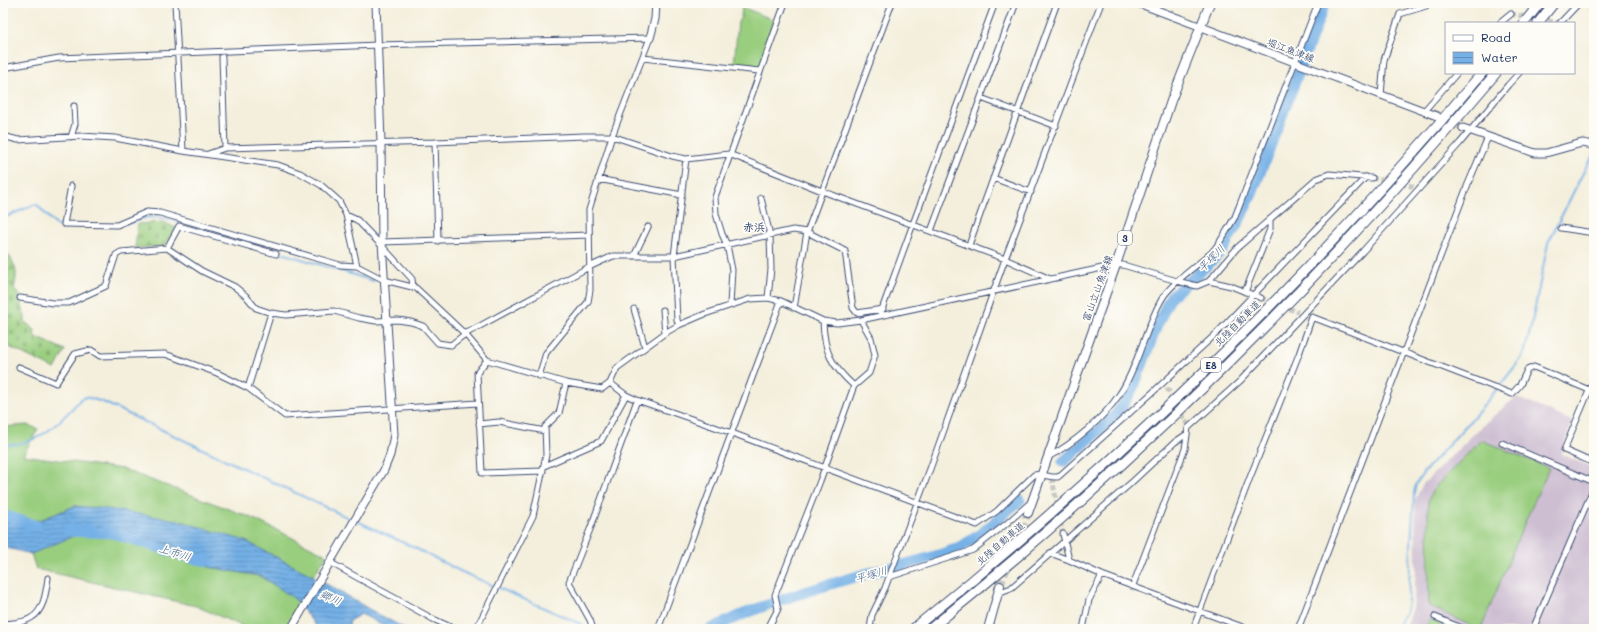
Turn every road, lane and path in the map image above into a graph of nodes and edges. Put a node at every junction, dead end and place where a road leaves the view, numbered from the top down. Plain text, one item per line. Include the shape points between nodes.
1 (175, 3) edge
2 (376, 3) edge
3 (656, 3) edge
4 (785, 3) edge
5 (892, 3) edge
6 (995, 3) edge
7 (1016, 3) edge
8 (1058, 3) edge
9 (1101, 3) edge
10 (1138, 3) edge
11 (1210, 3) edge
12 (1318, 3) edge
13 (1427, 3) edge
14 (1540, 3) edge
15 (1554, 3) edge
16 (1579, 3) edge
17 (1585, 3) edge
18 (1594, 8) edge
19 (1511, 14) dead end
20 (1501, 22) edge
21 (1525, 22) edge
22 (1539, 22) edge
23 (1561, 22) edge
24 (1200, 27) junction
25 (650, 38) junction
26 (378, 45) junction
27 (178, 53) junction
28 (222, 57) dead end
29 (643, 58) junction
30 (1295, 61) junction
31 (3, 68) edge
32 (759, 71) junction
33 (1456, 74) edge
34 (1481, 74) edge
35 (1495, 74) edge
36 (1518, 74) edge
37 (1381, 95) junction
38 (981, 98) junction
39 (74, 106) dead end
40 (1424, 111) junction
41 (1018, 112) junction
42 (1437, 116) tunnel mouth
43 (1056, 126) junction
44 (1467, 129) junction
45 (3, 136) edge
46 (612, 136) junction
47 (71, 137) junction
48 (1488, 137) junction
49 (435, 142) junction
50 (381, 143) junction
51 (1594, 145) edge
52 (225, 148) junction
53 (183, 151) junction
54 (207, 154) junction
55 (729, 154) junction
56 (686, 159) junction
57 (598, 178) junction
58 (993, 178) junction
59 (71, 186) dead end
60 (822, 191) junction
61 (1031, 192) junction
62 (682, 194) junction
63 (761, 198) dead end
64 (346, 215) junction
65 (1270, 219) junction
66 (913, 224) junction
67 (648, 227) dead end
68 (1561, 228) dead end
69 (806, 232) junction
70 (931, 232) junction
71 (1594, 233) edge
72 (589, 235) junction
73 (770, 235) junction
74 (438, 241) junction
75 (382, 244) junction
76 (727, 245) junction
77 (969, 245) junction
78 (167, 248) junction
79 (276, 254) dead end
80 (634, 256) junction
81 (674, 256) junction
82 (1005, 259) junction
83 (1116, 265) junction
84 (357, 266) junction
85 (589, 267) junction
86 (1050, 278) junction
87 (384, 280) junction
88 (1177, 281) junction
89 (1209, 281) junction
90 (413, 287) junction
91 (995, 290) junction
92 (1245, 292) junction
93 (1253, 296) junction
94 (20, 298) dead end
95 (768, 298) junction
96 (1261, 298) tunnel mouth
97 (781, 301) junction
98 (730, 305) junction
99 (794, 308) junction
100 (634, 309) dead end
101 (883, 309) junction
102 (663, 310) dead end
103 (1298, 312) tunnel mouth
104 (271, 313) junction
105 (1305, 314) junction
106 (880, 315) junction
107 (1312, 317) junction
108 (861, 320) junction
109 (387, 321) junction
110 (823, 321) junction
111 (679, 325) junction
112 (665, 333) junction
113 (465, 334) junction
114 (646, 347) junction
115 (1404, 352) junction
116 (487, 360) junction
117 (19, 367) dead end
118 (539, 376) junction
119 (1594, 379) edge
120 (566, 383) junction
121 (610, 383) junction
122 (854, 386) junction
123 (248, 388) junction
124 (1592, 391) edge
125 (626, 395) junction
126 (638, 400) junction
127 (478, 403) junction
128 (393, 409) junction
129 (479, 424) junction
130 (545, 431) junction
131 (732, 433) junction
132 (1187, 434) junction
133 (1502, 443) dead end
134 (1047, 458) junction
135 (1594, 462) edge
136 (825, 468) junction
137 (544, 469) junction
138 (1041, 474) junction
139 (1594, 482) edge
140 (1594, 487) edge
141 (1032, 500) junction
142 (917, 502) junction
143 (1028, 513) tunnel mouth
144 (1063, 534) tunnel mouth
145 (1065, 540) junction
146 (1050, 553) junction
147 (1069, 560) junction
148 (330, 564) junction
149 (1102, 575) junction
150 (889, 577) junction
151 (48, 578) dead end
152 (1133, 585) junction
153 (999, 589) joint
154 (1200, 610) junction
155 (1435, 617) dead end
156 (3, 624) edge
157 (291, 629) edge
158 (455, 629) edge
159 (476, 629) edge
160 (593, 629) edge
161 (658, 629) edge
162 (770, 629) edge
163 (870, 629) edge
164 (873, 629) edge
165 (880, 629) edge
166 (913, 629) edge
167 (930, 629) edge
168 (988, 629) edge
169 (1083, 629) edge
170 (1193, 629) edge
171 (1248, 629) edge
172 (1298, 629) edge
173 (1464, 629) edge
174 (1533, 629) edge

1 - 27 street
2 - 26 street
3 - 25 street
4 - 32 street
5 - 60 street
6 - 66 street
7 - 38 street
8 - 41 street
9 - 43 street
10 - 24 street, 堀江魚津線
11 - 24 main road, 富山立山魚津線 / 3
12 - 30 street
13 - 37 street via 1426,6 1400,14 1384,60
14 - 21 highway
15 - 22 highway
16 - 23 street
17 - 18 street
19 - 20 street
24 - 30 street, 堀江魚津線
24 - 83 main road, 富山立山魚津線 / 3 via 1171,101
25 - 26 street
25 - 29 street
26 - 27 street
26 - 50 street
27 - 31 street via 59,58
27 - 53 street
28 - 52 street
29 - 32 street
29 - 46 street
30 - 37 street, 堀江魚津線
30 - 88 street via 1235,217 1213,251
32 - 55 street
33 - 40 street
34 - 166 highway, 北陸自動車道 / E8 via 1406,161 1320,254 1208,368 1051,513
35 - 167 highway, E8 via 1323,267 1215,376 1099,485
36 - 44 street
37 - 40 street, 堀江魚津線
38 - 41 street
38 - 70 street
39 - 47 street via 75,124
40 - 42 street, 堀江魚津線
41 - 43 street
41 - 58 street
43 - 61 street
44 - 48 street
44 - 105 street via 1460,143
45 - 47 street via 18,140
46 - 49 street
46 - 56 street
46 - 57 street
47 - 53 street via 115,138
48 - 51 street via 1535,153 1546,153 1582,143
48 - 115 street
49 - 50 street
49 - 74 street
50 - 52 street
50 - 75 street
52 - 54 street
53 - 54 street
54 - 64 street via 278,165 300,173 321,185 339,201
55 - 56 street
55 - 60 street
55 - 76 street via 715,197 716,214
56 - 62 street
57 - 62 street
57 - 72 street via 589,210
58 - 61 street
58 - 77 street
59 - 84 street via 64,224 117,224 147,212 160,213 340,268
60 - 66 street
60 - 69 street
61 - 82 street
62 - 81 street
63 - 73 street
64 - 75 street via 357,220
64 - 84 street
65 - 89 street via 1237,248
65 - 92 street via 1270,229
65 - 93 street via 1316,178 1329,174 1369,178
66 - 70 street
66 - 101 street
67 - 80 street
68 - 71 street
69 - 73 street via 793,230
69 - 99 street
69 - 101 street via 845,252 853,308 857,313
70 - 77 street
72 - 74 street
72 - 85 street
73 - 76 street
73 - 95 street via 771,269
74 - 75 street
75 - 87 street
75 - 90 street via 412,279
76 - 81 street
76 - 98 street via 732,270
77 - 82 street
78 - 79 street via 179,226
78 - 94 street via 121,252 116,255 106,286 69,303
78 - 104 street via 202,271 235,287 256,308
80 - 81 street
80 - 85 street via 613,256
81 - 111 street
82 - 86 street
82 - 91 street
83 - 86 street
83 - 88 street
83 - 134 main road, 富山立山魚津線 / 3
84 - 87 street
85 - 113 street
85 - 118 street via 588,302 546,354
86 - 91 street
87 - 90 street
87 - 109 street
88 - 89 street via 1197,286
88 - 134 street via 1159,304 1120,394 1083,433
89 - 92 street
90 - 113 street
91 - 106 street
91 - 142 street
92 - 93 street
93 - 96 street
93 - 138 street via 1165,385 1058,477 1052,478
95 - 97 street
95 - 98 street via 750,299
97 - 99 street
97 - 131 street
98 - 111 street
99 - 110 street
100 - 114 street
101 - 106 street
102 - 112 street
103 - 105 street
104 - 109 street via 286,315 334,311 359,318
104 - 123 street
105 - 107 street
105 - 132 street via 1240,381 1187,426
106 - 108 street
107 - 115 street
107 - 154 street
108 - 110 street via 837,323
108 - 122 street via 871,338 875,355 869,372
109 - 113 street via 398,320 423,326 438,343 451,345
109 - 128 street
110 - 122 street via 824,338 831,361 839,373
111 - 112 street
112 - 114 street
113 - 116 street
114 - 121 street via 617,368
115 - 124 street via 1512,394 1528,370 1534,367
115 - 172 street
116 - 118 street
116 - 127 street via 477,373
117 - 123 street via 56,383 75,354 91,350 100,356 165,354 217,373
118 - 120 street
119 - 124 street
120 - 121 street via 602,389
120 - 130 street via 559,413
121 - 125 street
122 - 136 street
123 - 128 street via 285,416
124 - 135 street via 1564,450
125 - 126 street
125 - 137 street via 601,441
126 - 131 street
126 - 160 street via 569,582
127 - 128 street
127 - 129 street
128 - 148 street via 394,434 384,470
129 - 130 street via 499,422
129 - 137 street via 482,472
130 - 137 street
131 - 136 street
131 - 161 street
132 - 145 street
132 - 152 street via 1185,449
133 - 139 street
134 - 138 main road, 富山立山魚津線 / 3
136 - 142 street
136 - 162 street via 775,595 778,609 768,628
137 - 159 street via 533,516
138 - 141 main road, 富山立山魚津線 / 3
138 - 142 street via 1034,475 997,511 977,525
140 - 174 street
141 - 143 main road, 富山立山魚津線 / 3
141 - 150 street via 974,550
142 - 150 street
144 - 145 street
145 - 146 street
145 - 147 street
146 - 147 street
146 - 153 street via 1011,588
147 - 149 street
148 - 157 street
148 - 158 street
149 - 152 street
149 - 169 street via 1089,600
150 - 163 street via 872,615
151 - 156 street via 43,602 37,613 31,619
152 - 154 street
153 - 168 main road
154 - 170 street
154 - 171 street
155 - 173 street
164 - 165 street

